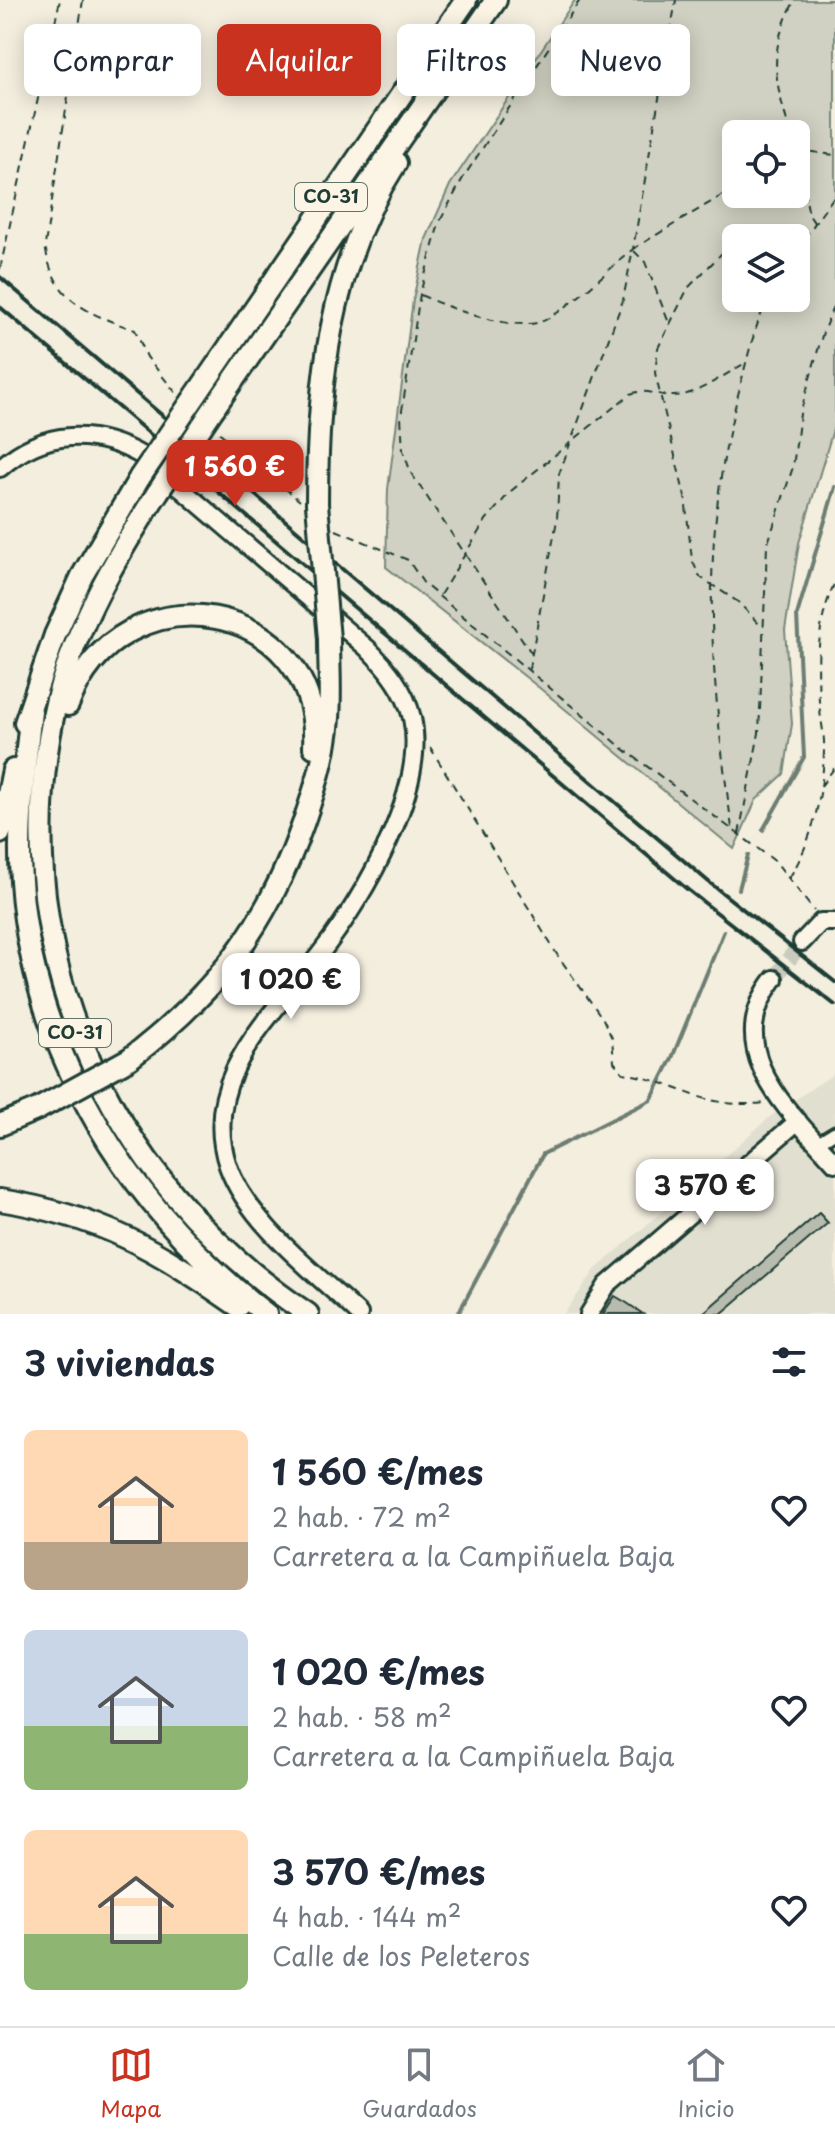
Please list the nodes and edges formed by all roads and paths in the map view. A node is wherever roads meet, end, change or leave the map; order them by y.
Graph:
1 (60, 0) edge
2 (83, 0) edge
3 (466, 0) edge
4 (496, 0) edge
5 (580, 0) edge
6 (676, 0) edge
7 (795, 0) edge
8 (480, 24) edge
9 (431, 96) edge
10 (440, 96) edge
11 (787, 120) edge
12 (810, 152) edge
13 (835, 155) edge
14 (722, 195) edge
15 (835, 195) edge
16 (808, 208) edge
17 (815, 224) junction
18 (810, 231) edge
19 (633, 249) junction
20 (722, 253) edge
21 (0, 269) edge
22 (420, 294) junction
23 (835, 302) edge
24 (761, 312) edge
25 (670, 324) junction
26 (746, 363) junction
27 (660, 393) junction
28 (188, 396) junction
29 (214, 418) junction
30 (575, 437) junction
31 (0, 468) edge
32 (308, 502) junction
33 (334, 530) dead end
34 (464, 554) junction
35 (835, 582) edge
36 (710, 583) junction
37 (439, 596) junction
38 (762, 627) junction
39 (532, 654) junction
40 (529, 670) junction
41 (31, 711) junction
42 (49, 737) junction
43 (428, 745) dead end
44 (835, 767) edge
45 (820, 787) junction
46 (308, 807) junction
47 (733, 830) junction
48 (0, 833) edge
49 (739, 835) junction
50 (789, 878) junction
51 (827, 922) edge
52 (802, 942) tunnel mouth
53 (774, 979) tunnel mouth
54 (781, 1101) junction
55 (798, 1121) junction
56 (0, 1125) edge
57 (835, 1132) edge
58 (817, 1143) junction
59 (835, 1163) edge
60 (0, 1200) edge
61 (199, 1252) junction
62 (249, 1273) junction
63 (250, 1314) edge
64 (266, 1314) edge
65 (277, 1314) edge
66 (294, 1314) edge
67 (308, 1314) edge
68 (359, 1314) edge
69 (589, 1314) edge

1 - 21 path
2 - 28 path
3 - 28 highway, CO-31
4 - 8 highway, CO-31
5 - 22 path
6 - 19 path
7 - 11 path
9 - 29 highway, CO-31
10 - 32 highway
12 - 13 path
14 - 19 path
15 - 17 path
16 - 17 path
17 - 18 path
19 - 22 path
19 - 25 path
19 - 30 path
20 - 25 path
22 - 34 path
23 - 38 path
24 - 26 path
25 - 27 path
26 - 27 path
26 - 36 path
27 - 30 path
27 - 36 path
28 - 41 highway, CO-31, bridge
29 - 32 path
29 - 42 highway, CO-31, bridge
30 - 34 path
30 - 39 path
31 - 68 street
32 - 46 highway, bridge
33 - 37 path
34 - 37 path
34 - 39 path
35 - 45 path
36 - 38 path
36 - 47 path
37 - 40 path
38 - 49 path
39 - 40 path
40 - 47 path
41 - 48 highway
41 - 61 highway, CO-31
42 - 46 highway
42 - 62 highway, CO-31
43 - 54 path
44 - 45 path
45 - 50 path
46 - 56 highway, bridge
47 - 49 path
49 - 50 path
50 - 51 path
51 - 52 street
53 - 54 street
54 - 55 street
55 - 58 street
55 - 69 street
57 - 58 street
58 - 59 street
60 - 63 highway
61 - 64 highway, CO-31
61 - 65 highway
62 - 66 highway
62 - 67 highway

